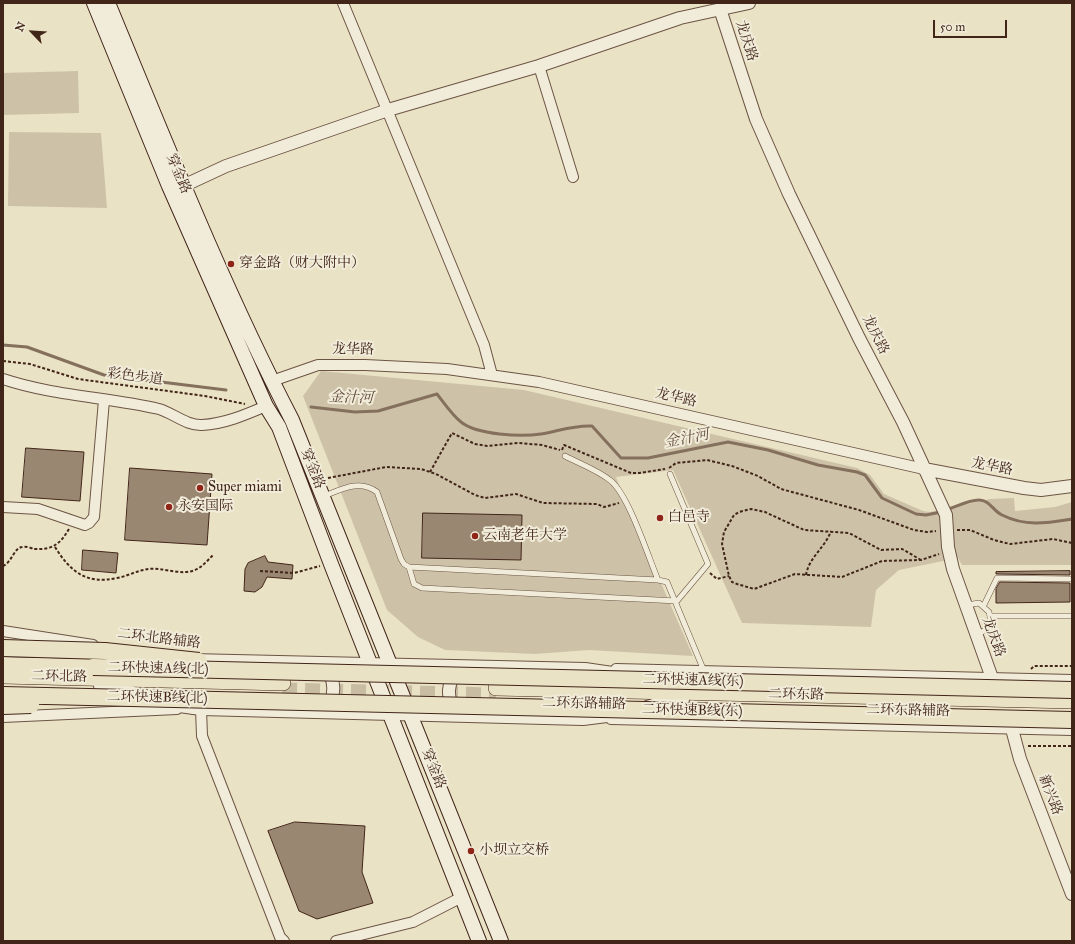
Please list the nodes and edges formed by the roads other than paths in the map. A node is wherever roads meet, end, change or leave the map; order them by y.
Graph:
1 (94, 3) edge
2 (108, 3) edge
3 (343, 3) edge
4 (749, 3) edge
5 (719, 6) edge
6 (539, 66) junction
7 (388, 110) junction
8 (573, 177) dead end
9 (183, 186) junction
10 (492, 375) junction
11 (3, 379) edge
12 (272, 381) junction
13 (104, 400) junction
14 (266, 406) junction
15 (565, 456) road end
16 (924, 469) junction
17 (670, 474) dead end
18 (1072, 486) edge
19 (323, 496) junction
20 (3, 507) edge
21 (409, 567) junction
22 (1072, 579) edge
23 (658, 580) junction
24 (677, 601) junction
25 (984, 605) junction
26 (966, 606) junction
27 (991, 616) junction
28 (1072, 616) edge
29 (3, 631) edge
30 (976, 634) junction
31 (3, 640) edge
32 (3, 648) edge
33 (93, 650) junction
34 (204, 659) junction
35 (370, 663) junction
36 (391, 664) junction
37 (3, 665) edge
38 (473, 666) junction
39 (313, 667) junction
40 (585, 669) junction
41 (704, 671) junction
42 (3, 676) edge
43 (992, 678) junction
44 (1072, 680) edge
45 (100, 682) junction
46 (3, 684) edge
47 (282, 686) tunnel mouth
48 (1072, 690) edge
49 (496, 691) tunnel mouth
50 (3, 695) edge
51 (683, 696) junction
52 (1072, 702) edge
53 (198, 704) junction
54 (3, 706) edge
55 (311, 707) junction
56 (1072, 709) edge
57 (390, 714) junction
58 (411, 714) junction
59 (471, 716) junction
60 (3, 717) edge
61 (583, 718) junction
62 (1072, 720) edge
63 (1012, 729) junction
64 (1072, 730) edge
65 (1072, 894) edge
66 (462, 898) junction
67 (284, 941) edge
68 (336, 941) edge
69 (479, 941) edge
70 (501, 941) edge

1 - 14 main road, 穿金路
2 - 9 main road, 穿金路
3 - 7 street
4 - 5 street, 龙庆路
5 - 6 street, 龙庆路
5 - 16 street, 龙庆路
6 - 7 street, 龙庆路
6 - 8 street
7 - 9 street, 龙庆路
7 - 10 street
9 - 12 main road, 穿金路
10 - 12 street, 龙华路
10 - 16 street, 龙华路
11 - 13 street
12 - 19 main road, 穿金路
13 - 14 street
13 - 20 street
14 - 35 main road, 穿金路
15 - 23 lane
16 - 18 street, 龙华路
16 - 26 street, 龙庆路
17 - 24 lane
19 - 21 lane
19 - 36 main road, 穿金路
21 - 23 lane
21 - 24 lane
22 - 25 lane
23 - 24 lane
24 - 41 lane
25 - 26 lane
25 - 27 lane
26 - 30 street, 龙庆路
27 - 28 lane
27 - 30 lane
29 - 34 street, 二环北路辅路
30 - 43 street, 龙庆路
31 - 33 highway, bridge
32 - 33 highway, bridge
33 - 39 highway, bridge
34 - 39 street, 二环北路辅路
34 - 45 street
35 - 36 street
35 - 39 street
35 - 57 main road, 穿金路
36 - 38 street
36 - 58 main road, 穿金路
37 - 39 highway, 二环快速A线(北), bridge
38 - 40 street
38 - 59 street
39 - 48 highway, 二环快速A线(东), bridge
39 - 55 street
40 - 41 street
40 - 51 street
41 - 43 street
42 - 45 main road, 二环北路
43 - 44 street
45 - 46 main road, 二环北路
45 - 47 main road, 二环北路
45 - 53 street
49 - 51 main road, 二环东路
50 - 53 highway, 二环快速B线(北), bridge
51 - 52 main road, 二环东路
51 - 56 main road, 二环东路
51 - 61 street
53 - 54 highway, bridge
53 - 55 highway, 二环快速B线(北), bridge
53 - 60 street
53 - 67 street
55 - 57 street, 二环东路辅路
55 - 62 highway, 二环快速B线(东), bridge
57 - 58 street, 二环东路辅路
57 - 66 main road, 穿金路
58 - 59 street, 二环东路辅路
58 - 70 main road, 穿金路
59 - 61 street, 二环东路辅路
61 - 63 street, 二环东路辅路
63 - 64 street, 二环东路辅路
63 - 65 street, 新兴路
66 - 68 street
66 - 69 main road, 穿金路

